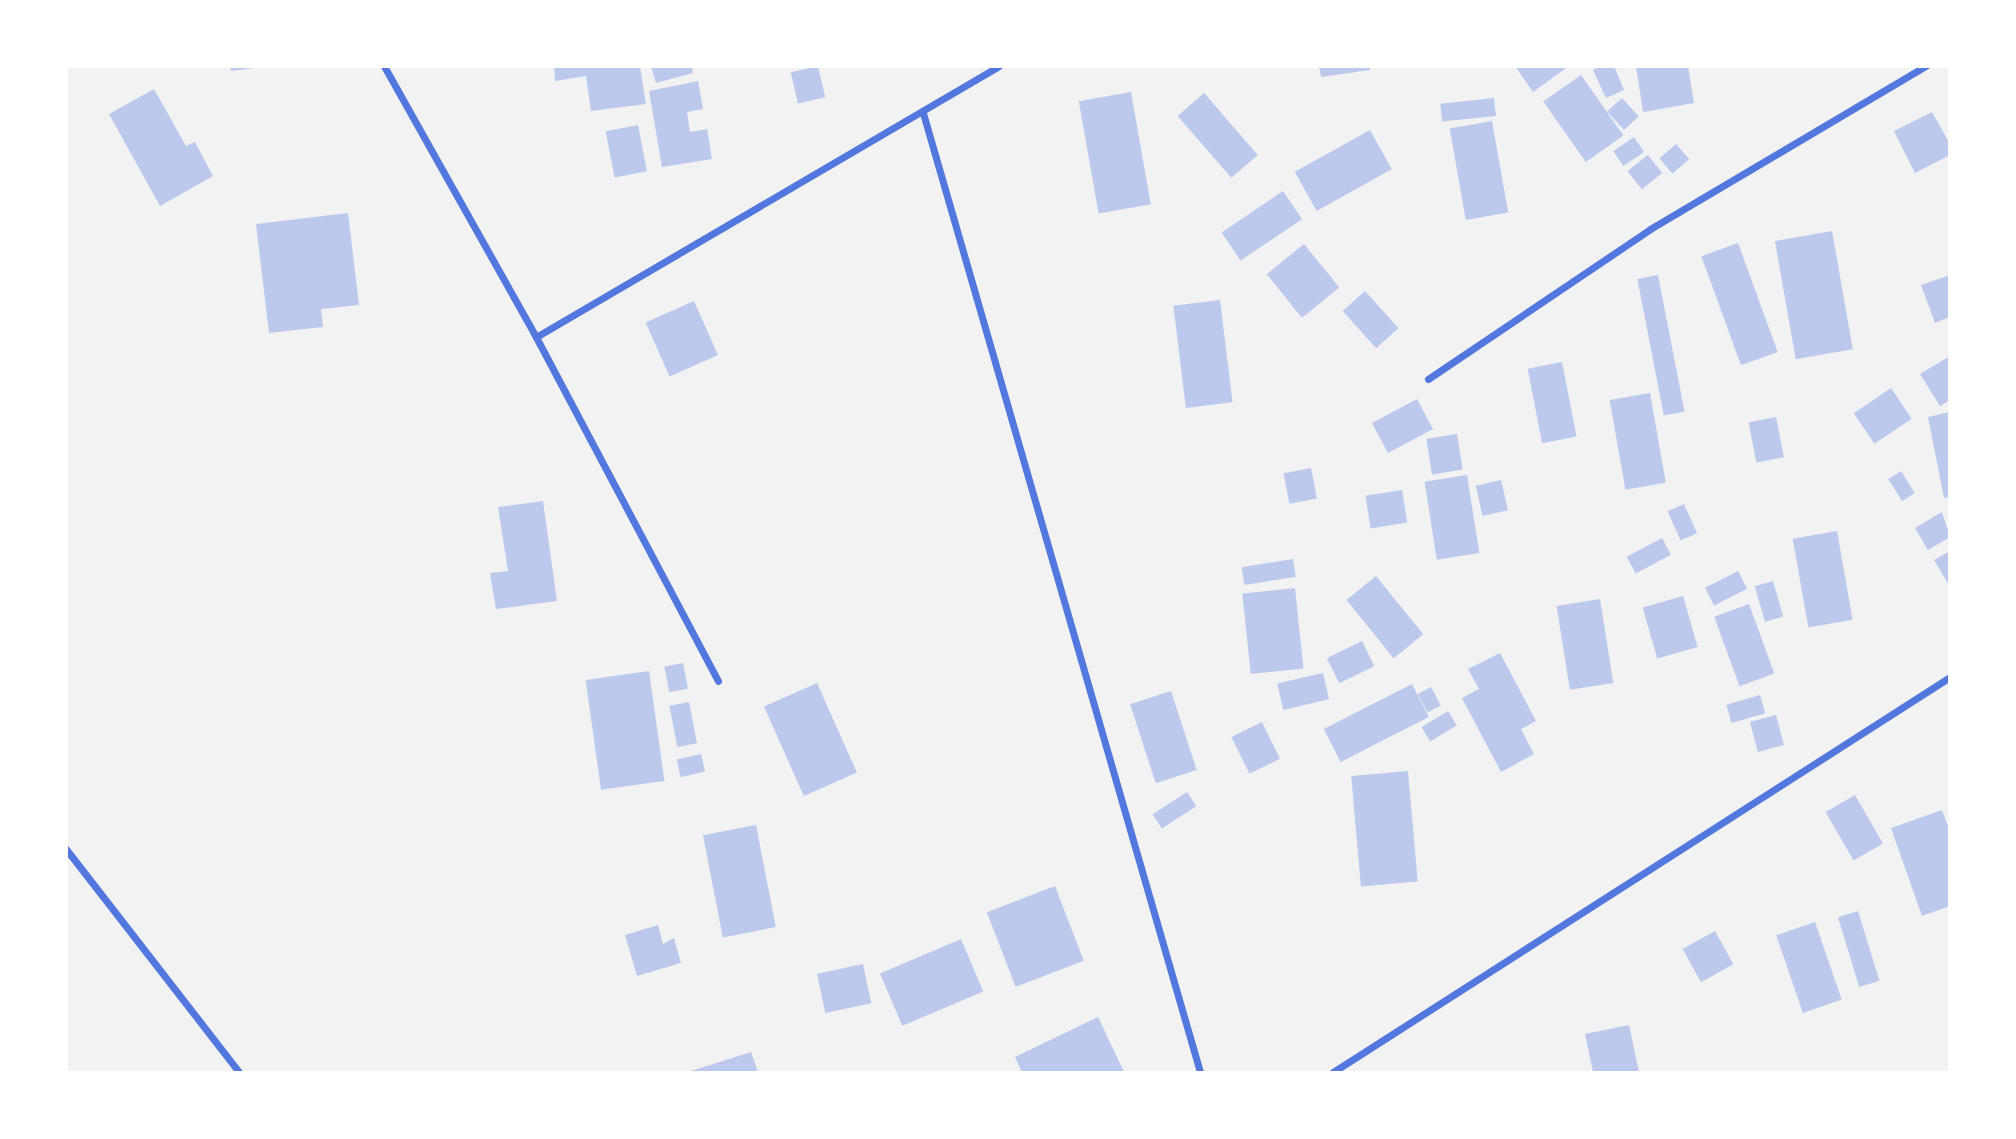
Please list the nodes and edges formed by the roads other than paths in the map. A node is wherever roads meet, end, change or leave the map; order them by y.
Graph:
1 (384, 66) edge
2 (999, 66) edge
3 (1926, 66) edge
4 (923, 113) junction
5 (536, 337) junction
6 (1428, 379) dead end
7 (1950, 677) edge
8 (718, 681) dead end
9 (66, 849) edge
10 (239, 1073) edge
11 (1200, 1073) edge
12 (1332, 1073) edge

1 - 5 street
2 - 4 street
3 - 6 street
4 - 5 street
4 - 11 street
5 - 8 street
7 - 12 street
9 - 10 street

